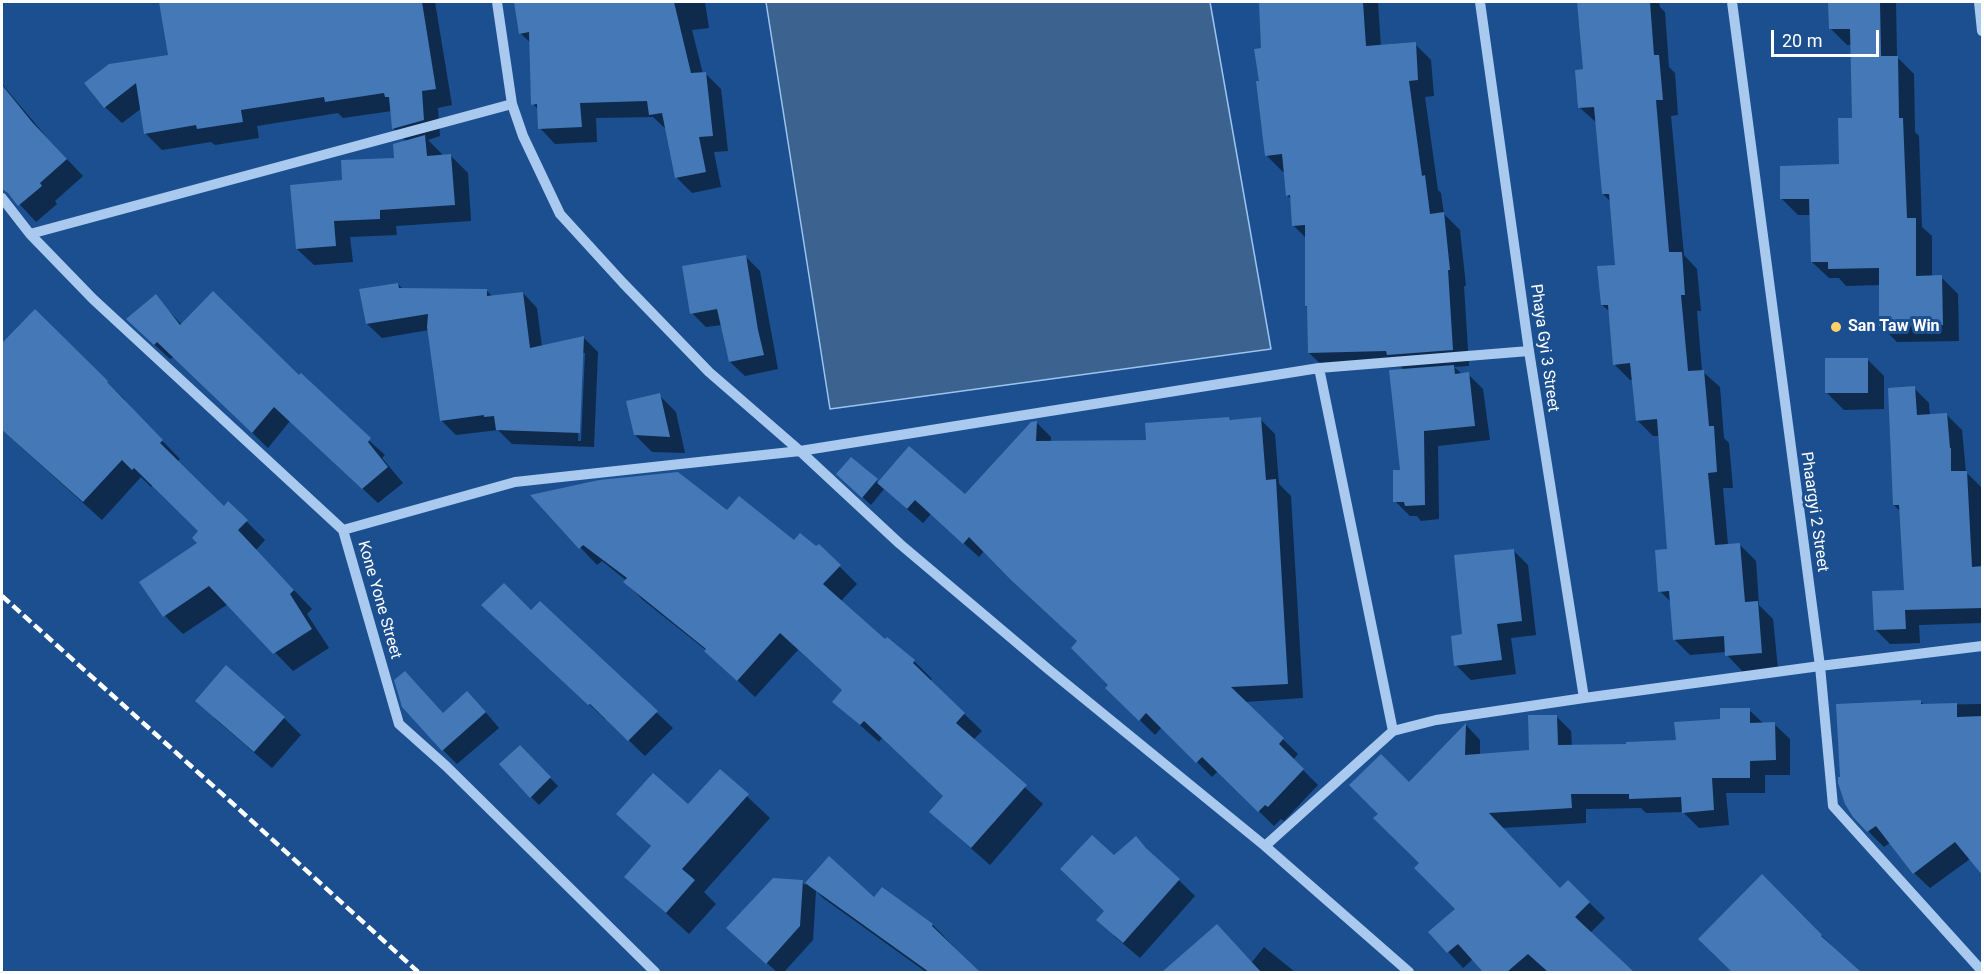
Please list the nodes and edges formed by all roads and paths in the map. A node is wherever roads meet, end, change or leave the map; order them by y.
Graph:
1 (497, 2) edge
2 (1480, 2) edge
3 (1732, 2) edge
4 (1979, 2) edge
5 (1983, 31) edge
6 (512, 104) junction
7 (2, 198) edge
8 (30, 234) junction
9 (1529, 351) junction
10 (1318, 368) junction
11 (800, 451) junction
12 (343, 530) junction
13 (1983, 646) edge
14 (1820, 666) junction
15 (1584, 698) junction
16 (1393, 731) junction
17 (1265, 846) junction
18 (1983, 971) edge
19 (655, 972) edge
20 (1409, 972) edge

1 - 6 street
2 - 9 street, Phaya Gyi 3 Street
3 - 14 street, Phaargyi 2 Street
4 - 5 street
6 - 8 street
6 - 11 street
7 - 8 street, Kone Yone Street
8 - 12 street, Kone Yone Street
9 - 10 street
9 - 15 street, Phaya Gyi 3 Street
10 - 11 street
10 - 16 street
11 - 12 street
11 - 17 street
12 - 19 street, Kone Yone Street
13 - 14 street
14 - 15 street
14 - 18 street, Phaargyi 2 Street
15 - 16 street
16 - 17 street
17 - 20 street

